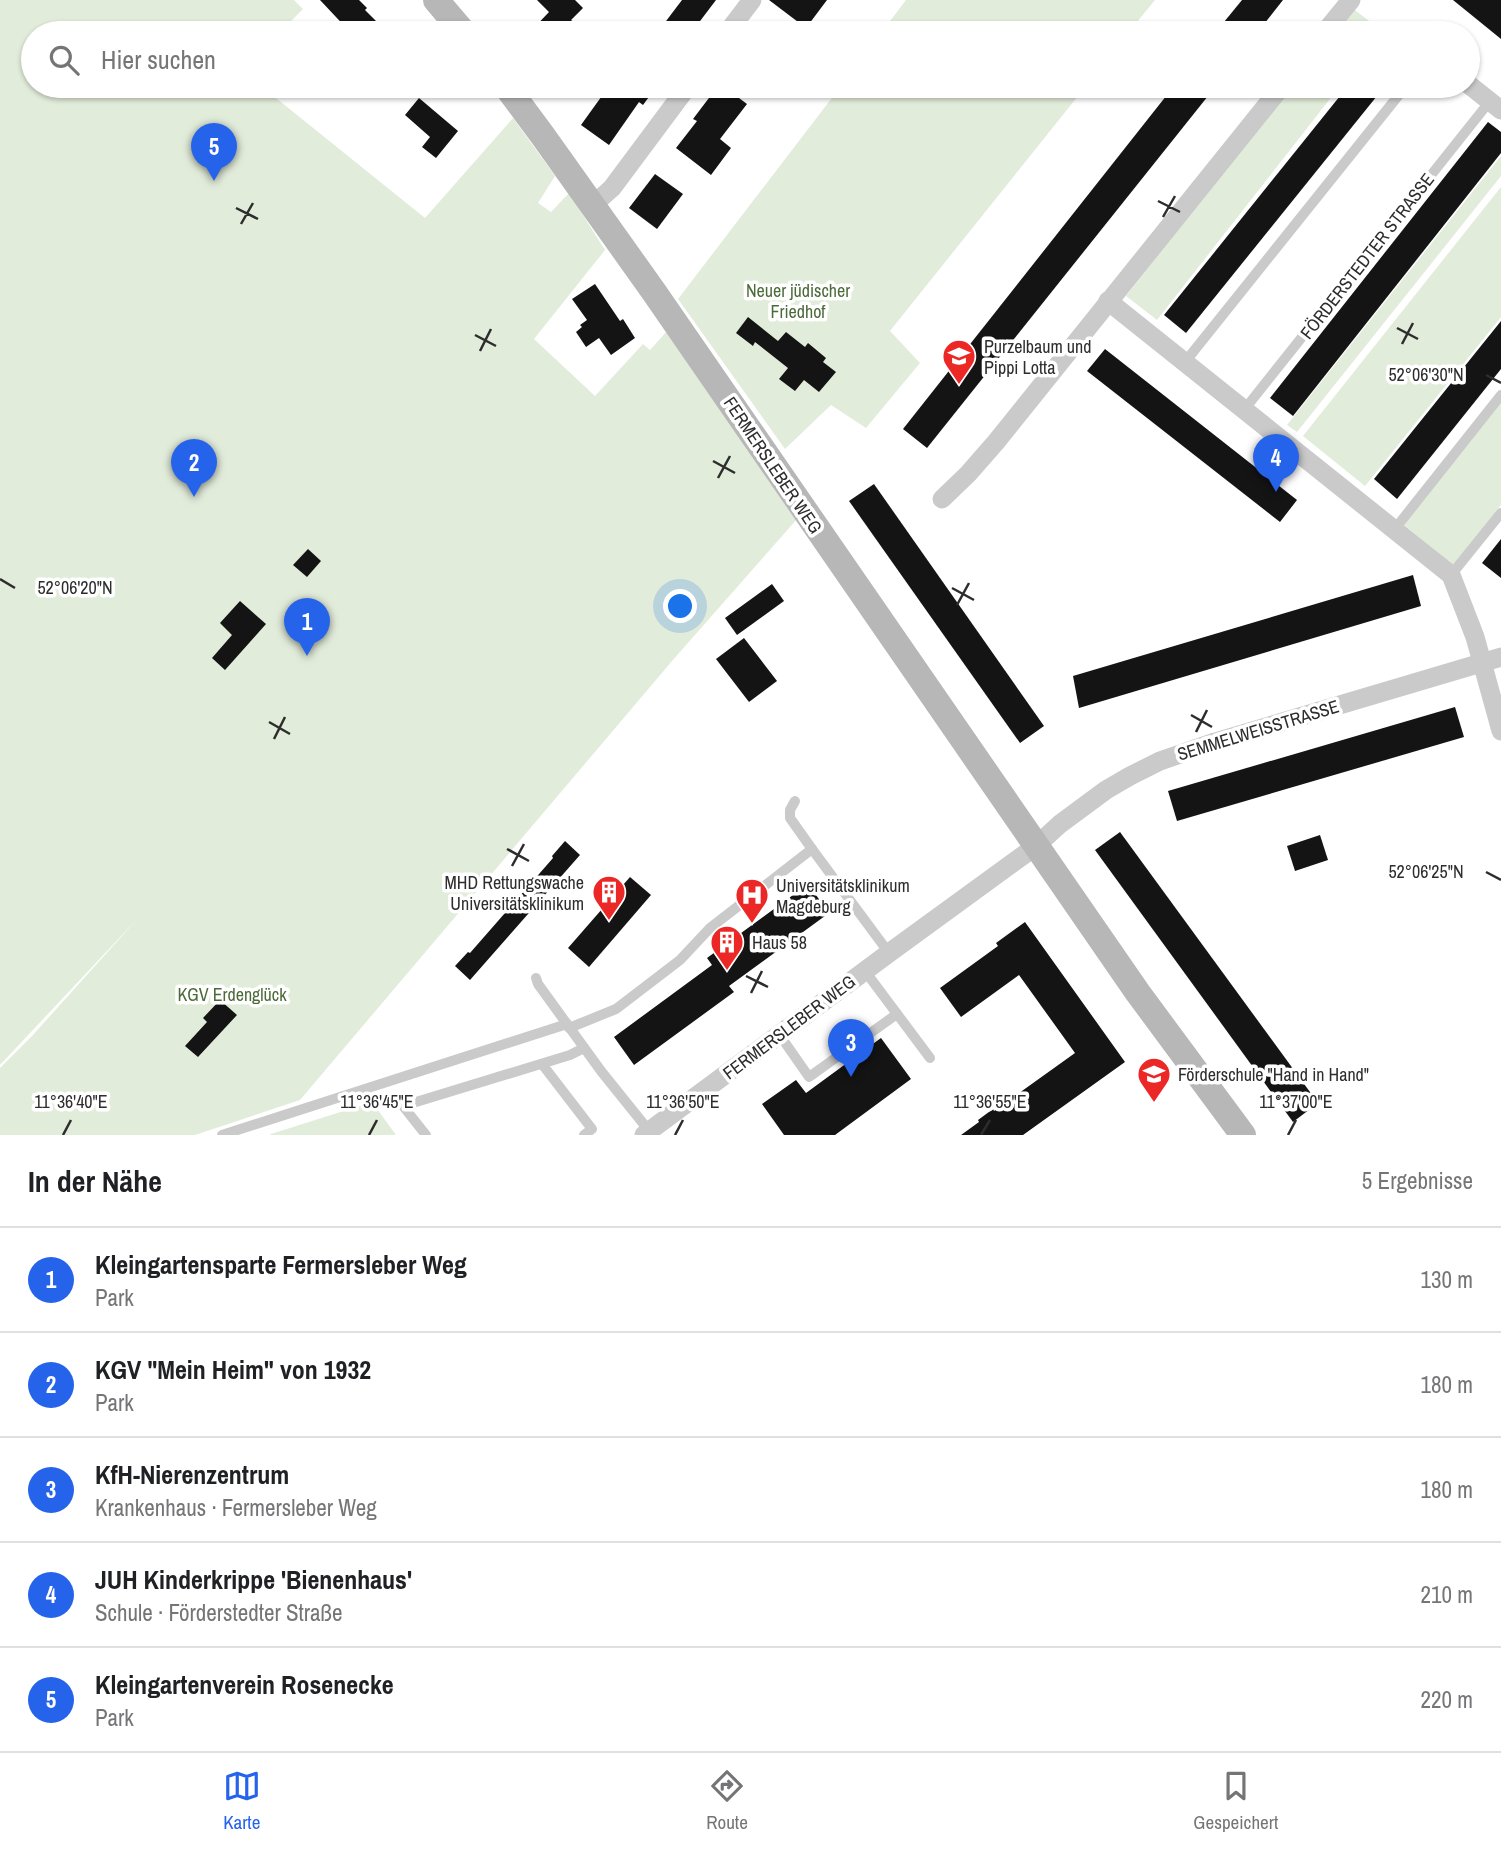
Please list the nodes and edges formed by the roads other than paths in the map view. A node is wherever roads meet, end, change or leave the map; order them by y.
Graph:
1 (436, 0) edge
2 (752, 0) edge
3 (1351, 0) edge
4 (454, 21) edge
5 (736, 21) edge
6 (1334, 21) edge
7 (1480, 93) edge
8 (515, 98) edge
9 (679, 98) edge
10 (1272, 98) edge
11 (1396, 98) edge
12 (1495, 106) edge
13 (593, 205) junction
14 (1108, 301) junction
15 (1185, 362) junction
16 (1501, 395) edge
17 (1244, 410) junction
18 (942, 499) dead end
19 (1501, 513) edge
20 (1394, 530) junction
21 (1451, 575) junction
22 (1492, 660) edge
23 (1501, 731) edge
24 (795, 802) dead end
25 (1036, 846) junction
26 (812, 849) junction
27 (888, 953) junction
28 (865, 971) junction
29 (536, 978) dead end
30 (897, 1014) junction
31 (568, 1026) junction
32 (779, 1034) junction
33 (584, 1048) junction
34 (930, 1058) dead end
35 (542, 1064) junction
36 (648, 1134) edge
37 (222, 1135) edge
38 (426, 1135) edge
39 (584, 1135) edge
40 (1243, 1135) edge

1 - 4 street
2 - 5 street
3 - 6 street
7 - 12 street, FÖRDERSTEDTER STRASSE
8 - 13 street, FERMERSLEBER WEG
9 - 13 street
10 - 14 street
11 - 15 lane
12 - 17 lane, FÖRDERSTEDTER STRASSE
13 - 25 street, FERMERSLEBER WEG
14 - 15 street
14 - 18 street
15 - 17 street
16 - 20 lane
17 - 20 street
19 - 21 lane
20 - 21 street
21 - 22 street
22 - 23 street
22 - 25 street, SEMMELWEISSTRASSE
24 - 26 lane
25 - 27 street, FERMERSLEBER WEG
25 - 40 street, FERMERSLEBER WEG
26 - 27 lane
26 - 31 lane
27 - 28 street, FERMERSLEBER WEG
28 - 30 lane
28 - 32 street, FERMERSLEBER WEG
29 - 31 lane
30 - 32 lane
30 - 34 lane
31 - 33 lane
31 - 37 lane
32 - 36 street, FERMERSLEBER WEG
33 - 35 lane
33 - 36 lane
35 - 38 lane
35 - 39 lane

